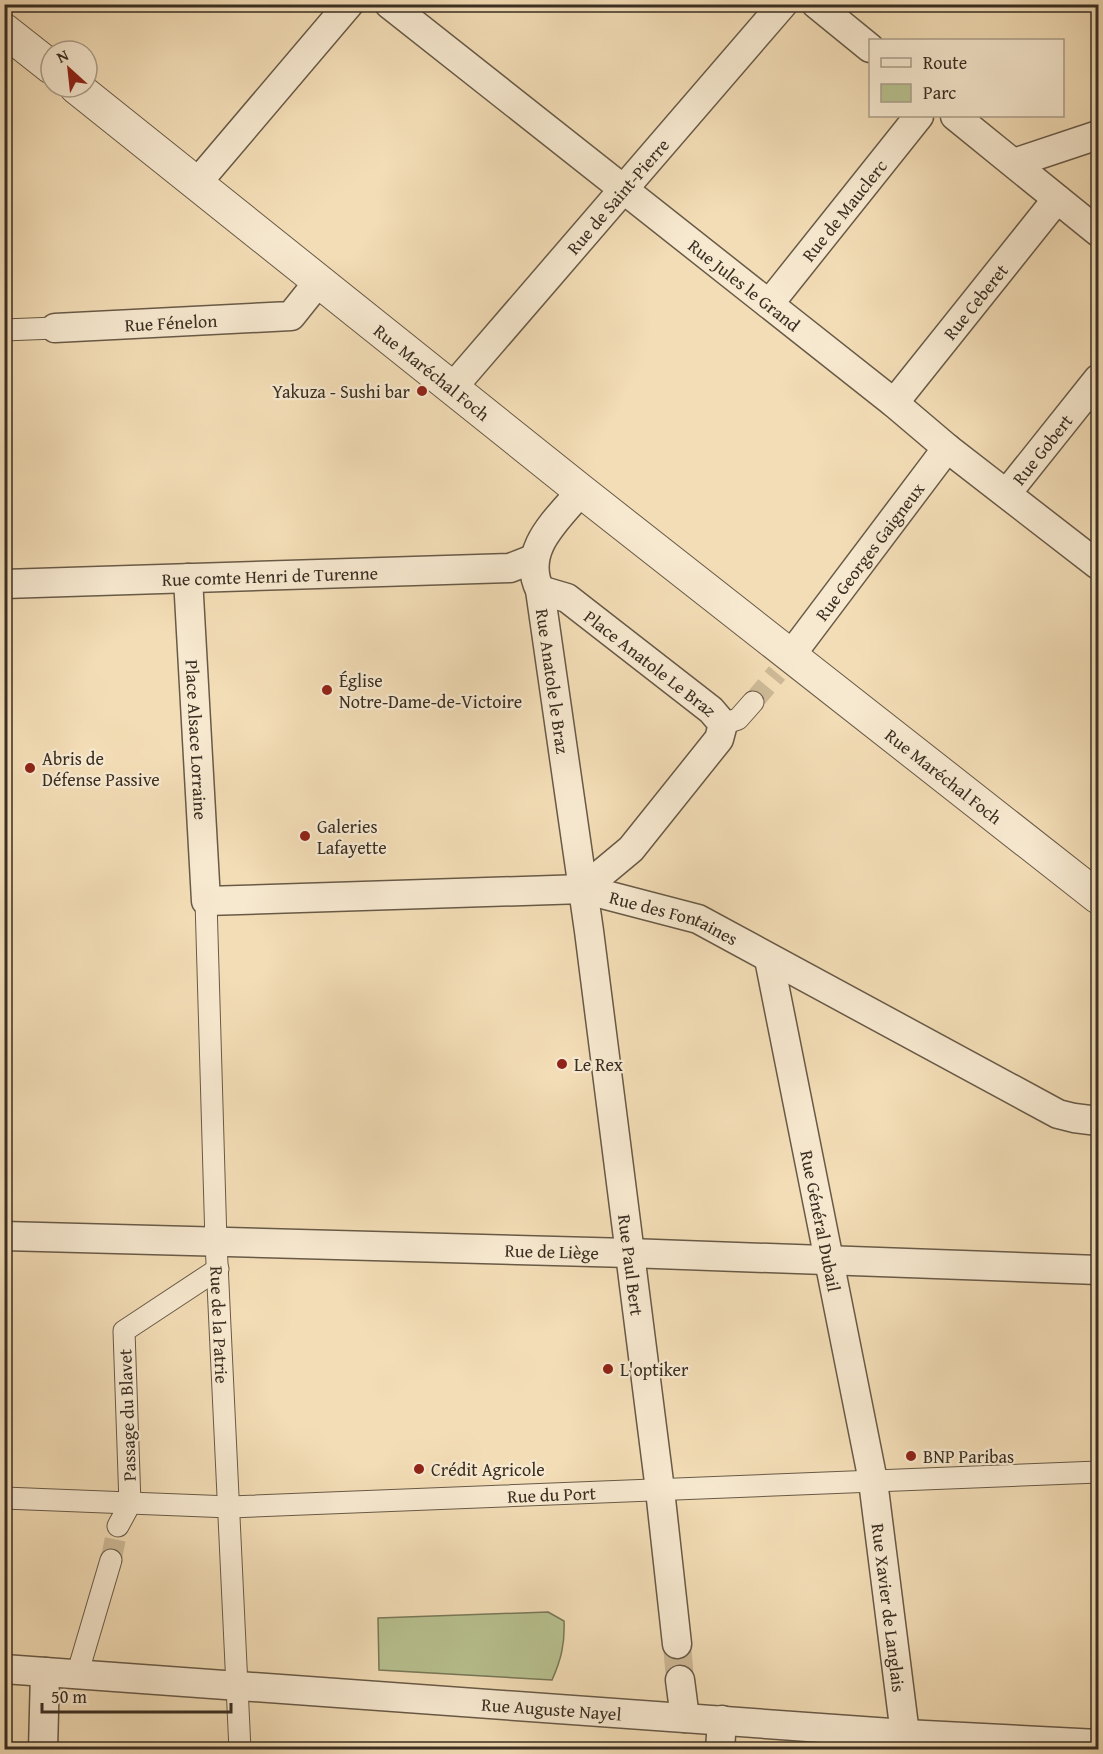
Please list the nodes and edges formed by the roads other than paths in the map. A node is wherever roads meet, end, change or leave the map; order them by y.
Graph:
1 (349, 4) edge
2 (389, 4) edge
3 (783, 4) edge
4 (816, 4) edge
5 (4, 30) edge
6 (869, 47) edge
7 (39, 58) edge
8 (91, 99) edge
9 (918, 117) edge
10 (956, 117) edge
11 (1098, 135) edge
12 (1014, 164) junction
13 (197, 183) junction
14 (623, 190) junction
15 (1057, 199) junction
16 (1098, 232) edge
17 (319, 281) junction
18 (769, 304) junction
19 (55, 328) joint
20 (4, 330) edge
21 (1098, 379) edge
22 (453, 387) junction
23 (894, 403) junction
24 (947, 448) junction
25 (581, 491) junction
26 (1007, 493) junction
27 (533, 559) junction
28 (1098, 565) edge
29 (188, 578) junction
30 (4, 584) edge
31 (540, 590) junction
32 (784, 664) junction
33 (753, 702) tunnel mouth
34 (723, 724) junction
35 (583, 889) junction
36 (1098, 897) edge
37 (206, 901) junction
38 (769, 959) junction
39 (1098, 1121) edge
40 (4, 1236) edge
41 (628, 1253) junction
42 (217, 1256) junction
43 (829, 1260) junction
44 (1098, 1270) edge
45 (1098, 1472) edge
46 (873, 1481) junction
47 (660, 1490) junction
48 (4, 1498) edge
49 (130, 1504) junction
50 (230, 1507) junction
51 (118, 1526) tunnel mouth
52 (111, 1560) tunnel mouth
53 (677, 1644) tunnel mouth
54 (4, 1669) edge
55 (45, 1672) junction
56 (77, 1675) junction
57 (680, 1680) tunnel mouth
58 (237, 1685) junction
59 (685, 1718) junction
60 (722, 1720) junction
61 (905, 1734) junction
62 (957, 1743) edge
63 (1098, 1744) edge
64 (43, 1749) edge
65 (240, 1749) edge
66 (720, 1749) edge

1 - 13 street
2 - 14 street, Rue Jules le Grand
3 - 14 street, Rue de Saint-Pierre
4 - 6 street
5 - 7 street
8 - 13 street, Rue Maréchal Foch
9 - 18 street, Rue de Mauclerc
10 - 12 street
11 - 12 street
12 - 15 street
13 - 17 street, Rue Maréchal Foch
14 - 18 street, Rue Jules le Grand
14 - 22 street, Rue de Saint-Pierre
15 - 16 street
15 - 23 street, Rue Ceberet
17 - 19 street, Rue Fénelon
17 - 22 street, Rue Maréchal Foch
18 - 23 street, Rue Jules le Grand
19 - 20 street, Rue Fénelon
21 - 26 street, Rue Gobert
22 - 25 street, Rue Maréchal Foch
23 - 24 street, Rue Jules le Grand
24 - 26 street, Rue Jules le Grand
24 - 32 street, Rue Georges Gaigneux
25 - 27 street
25 - 32 street, Rue Maréchal Foch
26 - 28 street, Rue Jules le Grand
27 - 29 street, Rue comte Henri de Turenne
27 - 31 street, Rue Anatole le Braz
29 - 30 street, Rue comte Henri de Turenne
29 - 37 street, Place Alsace Lorraine
31 - 34 street, Place Anatole Le Braz
31 - 35 street, Rue Anatole le Braz
32 - 36 street, Rue Maréchal Foch
33 - 34 street
34 - 35 street, Place Anatole Le Braz
35 - 37 street, Rue des Fontaines
35 - 38 street, Rue des Fontaines
35 - 41 street, Rue Paul Bert
37 - 42 street, Rue de la Patrie
38 - 39 street, Rue des Fontaines
38 - 43 street, Rue Général Dubail
40 - 42 street, Rue de Liège
41 - 42 street, Rue de Liège
41 - 43 street, Rue de Liège
41 - 47 street, Rue Paul Bert
42 - 49 street, Passage du Blavet
42 - 50 street, Rue de la Patrie
43 - 44 street, Rue de Liège
43 - 46 street, Rue Général Dubail
45 - 46 street, Rue du Port
46 - 47 street, Rue du Port
46 - 61 street, Rue Xavier de Langlais
47 - 50 street, Rue du Port
47 - 53 street, Rue Paul Bert
48 - 49 street, Rue du Port
49 - 50 street, Rue du Port
49 - 51 street
50 - 58 street, Rue de la Patrie
52 - 56 street
54 - 55 street, Rue Auguste Nayel
55 - 56 street, Rue Auguste Nayel
55 - 64 street
56 - 58 street, Rue Auguste Nayel
57 - 59 street
58 - 59 street, Rue Auguste Nayel
58 - 65 street, Rue de la Patrie
59 - 60 street, Rue Auguste Nayel
60 - 61 street, Rue Auguste Nayel
60 - 66 street
61 - 62 street, Rue Auguste Nayel
62 - 63 street, Rue Auguste Nayel

